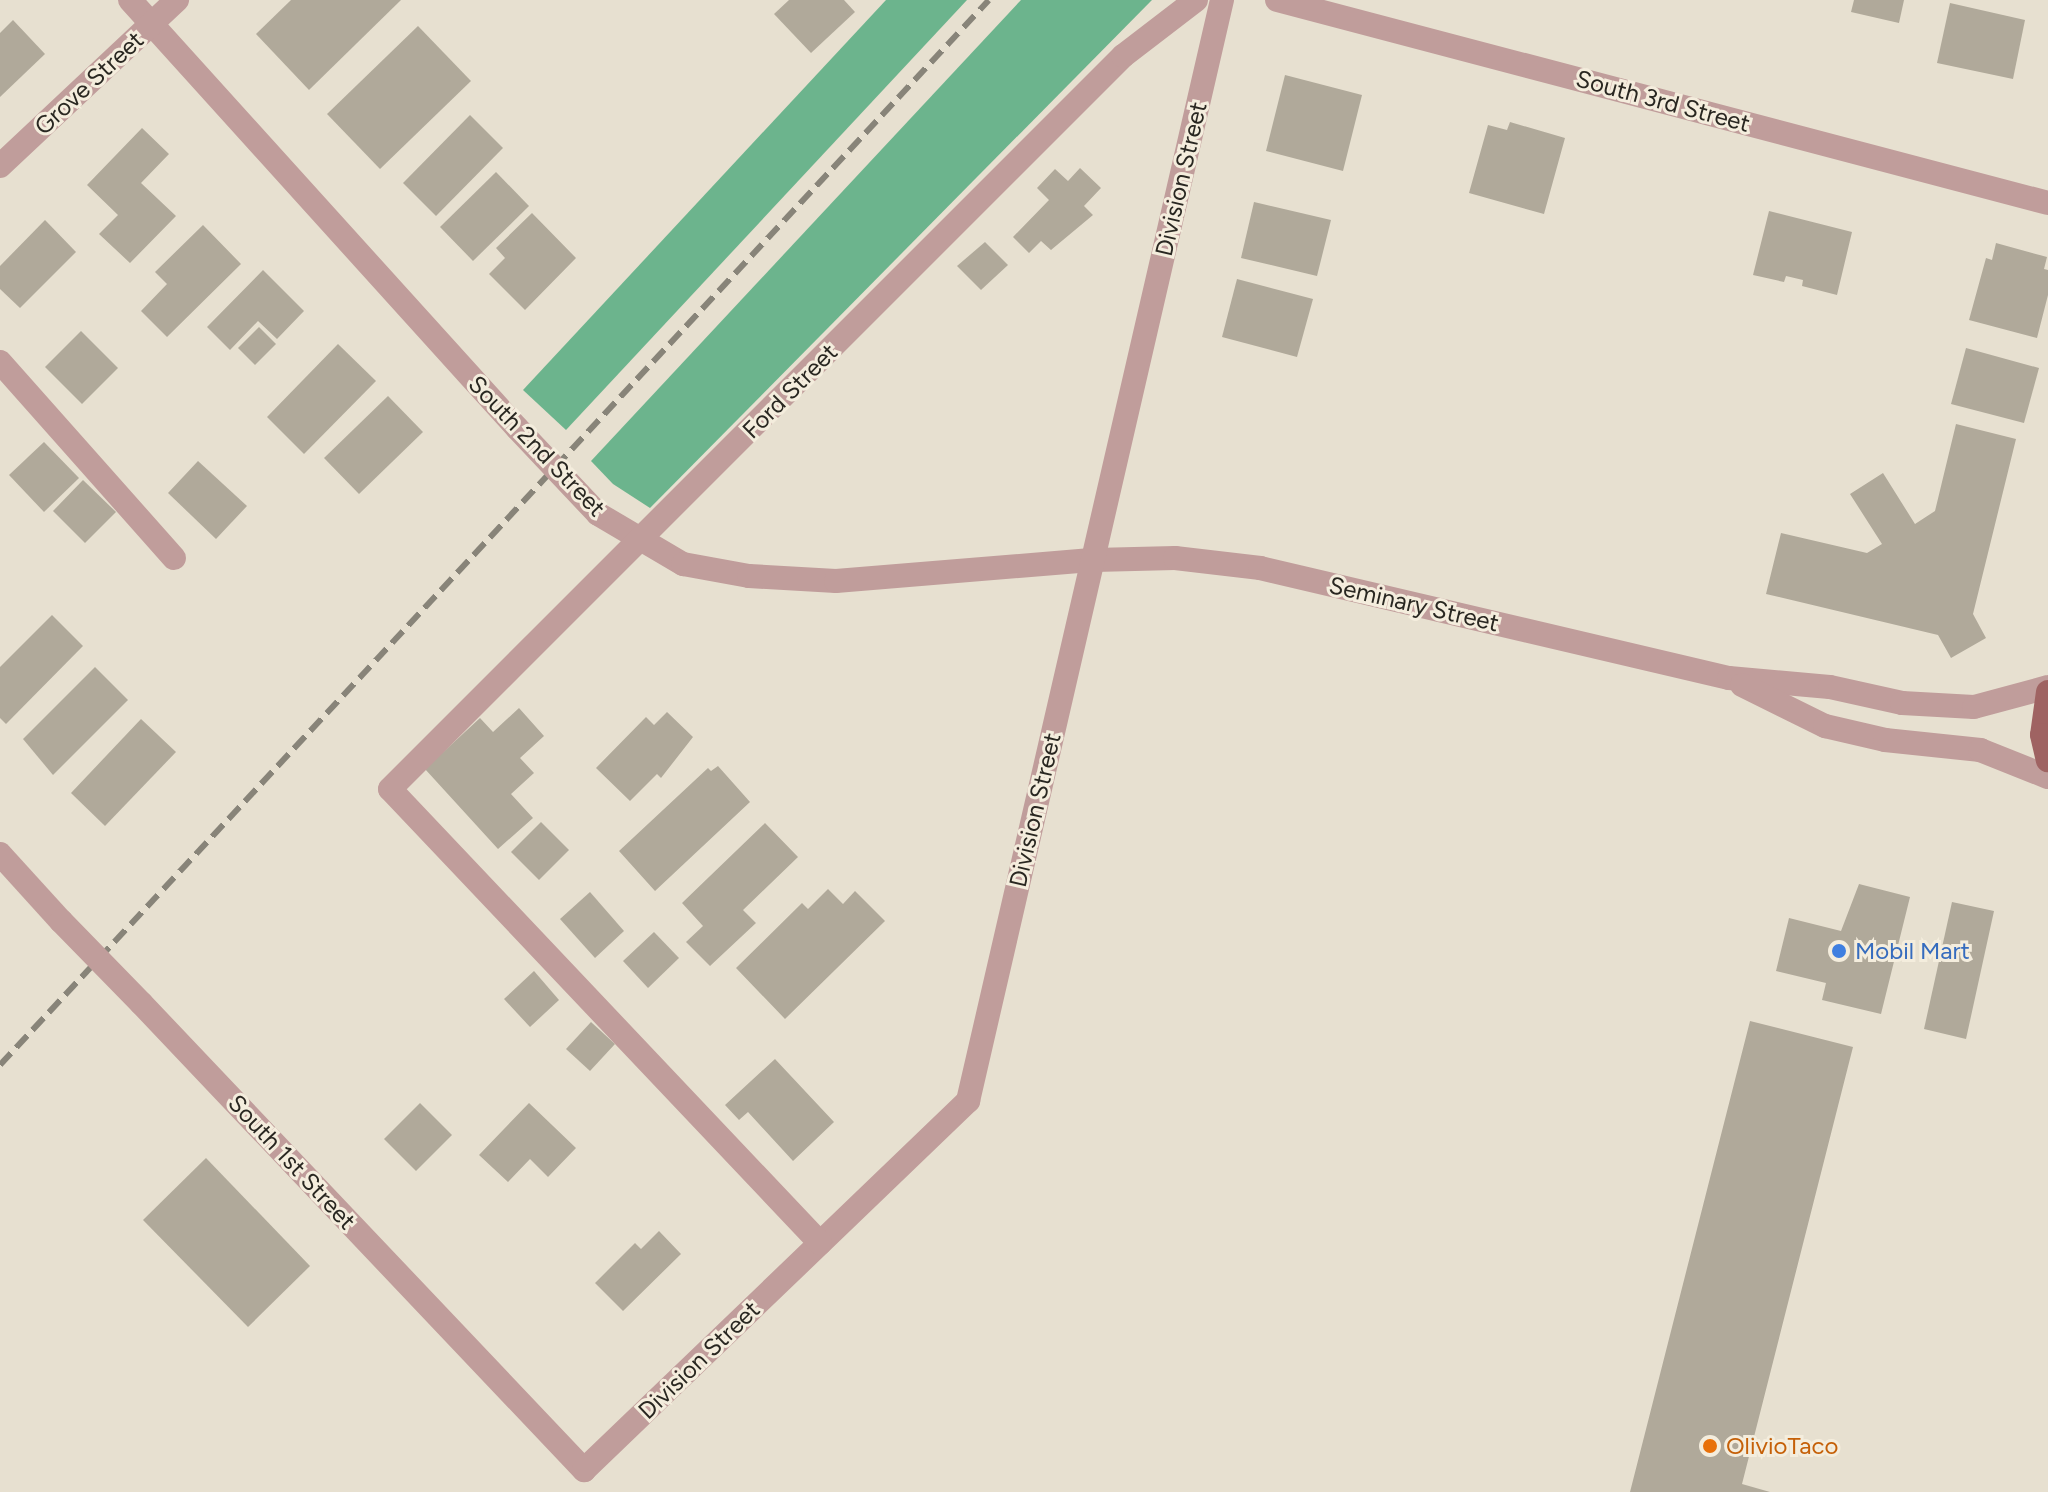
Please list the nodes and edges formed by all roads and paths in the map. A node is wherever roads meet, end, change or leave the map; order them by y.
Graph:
1 (130, 0) edge
2 (177, 0) edge
3 (1196, 0) edge
4 (1222, 0) edge
5 (1277, 0) edge
6 (152, 24) junction
7 (0, 166) edge
8 (2048, 203) edge
9 (0, 362) edge
10 (639, 542) junction
11 (174, 558) dead end
12 (1094, 560) junction
13 (1729, 678) junction
14 (2048, 689) edge
15 (2048, 760) edge
16 (2048, 777) edge
17 (0, 854) edge
18 (820, 1243) junction
19 (584, 1470) joint

1 - 6 street, South 2nd Street
2 - 6 street, Grove Street
3 - 10 street, Ford Street
4 - 12 street, Division Street
5 - 8 street, South 3rd Street
6 - 7 street, Grove Street
6 - 10 street, South 2nd Street, bridge
9 - 11 street
10 - 12 street, South 2nd Street
10 - 18 street, Ford Street
12 - 13 street, Seminary Street
12 - 18 street, Division Street
13 - 14 street, Seminary Street
13 - 16 street, Seminary Street
14 - 15 main road
17 - 19 street, South 1st Street, bridge
18 - 19 street, Division Street

